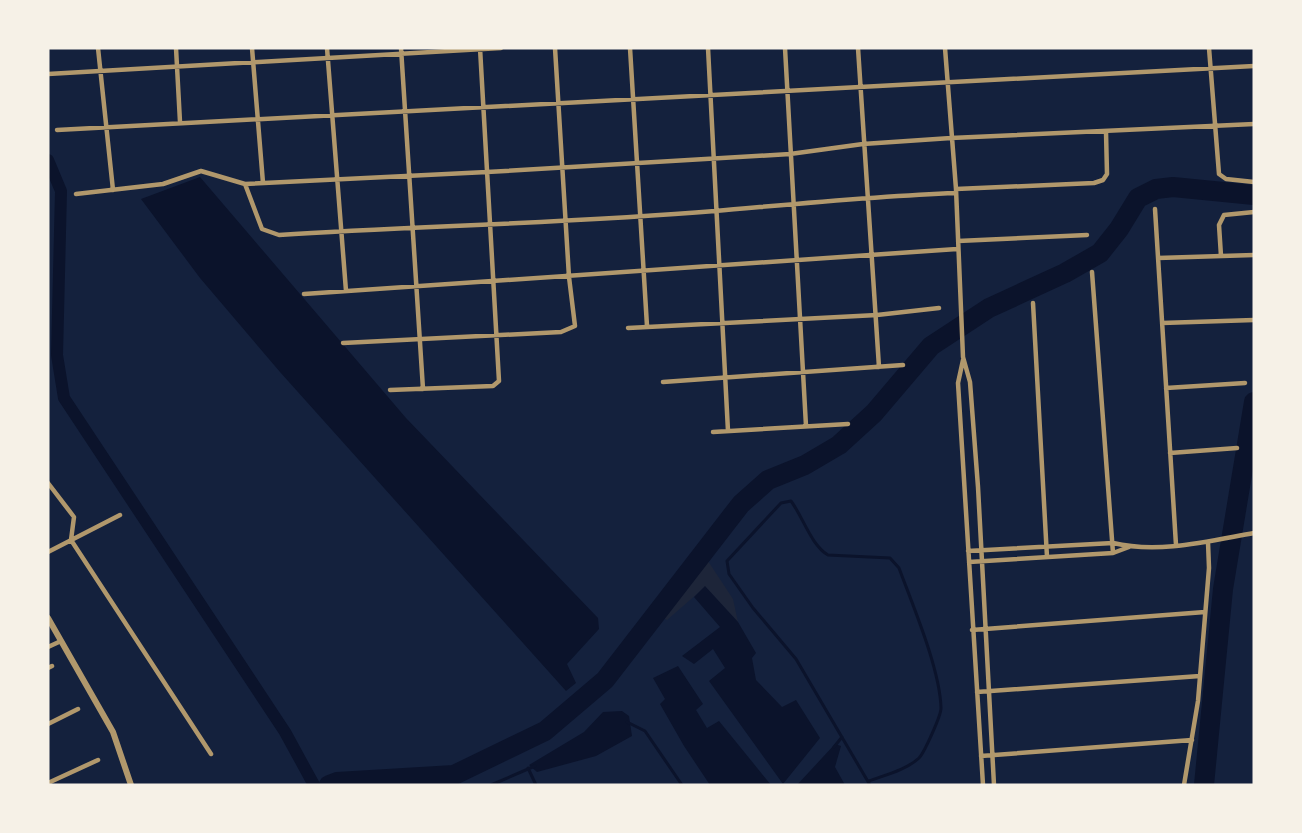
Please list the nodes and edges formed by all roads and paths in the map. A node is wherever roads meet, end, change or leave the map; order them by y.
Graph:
1 (98, 48) edge
2 (176, 48) edge
3 (252, 48) edge
4 (327, 48) edge
5 (501, 48) edge
6 (555, 48) edge
7 (630, 48) edge
8 (708, 48) edge
9 (785, 48) edge
10 (858, 48) edge
11 (945, 48) edge
12 (1209, 48) edge
13 (480, 49) edge
14 (401, 51) edge
15 (328, 58) junction
16 (253, 62) junction
17 (177, 66) junction
18 (1254, 66) edge
19 (1210, 70) junction
20 (101, 71) junction
21 (48, 74) edge
22 (946, 81) junction
23 (859, 86) junction
24 (787, 89) junction
25 (710, 94) junction
26 (634, 98) junction
27 (558, 104) junction
28 (484, 109) junction
29 (403, 111) junction
30 (331, 115) junction
31 (258, 119) junction
32 (180, 122) junction
33 (1254, 124) edge
34 (106, 127) junction
35 (1216, 127) junction
36 (57, 130) dead end
37 (1106, 132) junction
38 (951, 138) junction
39 (863, 144) junction
40 (790, 154) junction
41 (712, 159) junction
42 (638, 164) junction
43 (562, 168) junction
44 (487, 172) junction
45 (408, 176) junction
46 (338, 179) junction
47 (1254, 182) edge
48 (263, 183) junction
49 (245, 184) junction
50 (113, 190) junction
51 (956, 191) junction
52 (76, 194) dead end
53 (867, 197) junction
54 (792, 202) junction
55 (1155, 209) dead end
56 (715, 211) junction
57 (1254, 212) edge
58 (639, 216) junction
59 (565, 221) junction
60 (490, 225) junction
61 (412, 229) junction
62 (343, 231) junction
63 (1087, 235) dead end
64 (957, 242) junction
65 (957, 249) junction
66 (873, 255) junction
67 (1254, 255) edge
68 (1221, 256) junction
69 (1158, 258) junction
70 (797, 260) junction
71 (718, 267) junction
72 (643, 272) junction
73 (1092, 272) dead end
74 (569, 277) junction
75 (493, 282) junction
76 (414, 286) junction
77 (346, 291) junction
78 (304, 294) dead end
79 (1033, 303) dead end
80 (939, 308) dead end
81 (877, 315) junction
82 (800, 319) junction
83 (1254, 320) edge
84 (721, 322) junction
85 (1162, 323) junction
86 (647, 326) junction
87 (627, 328) dead end
88 (498, 334) junction
89 (419, 339) junction
90 (342, 343) dead end
91 (963, 357) junction
92 (903, 365) dead end
93 (879, 367) junction
94 (804, 372) junction
95 (725, 378) junction
96 (663, 382) dead end
97 (1245, 383) dead end
98 (1166, 388) junction
99 (423, 389) junction
100 (390, 390) dead end
101 (972, 409) junction
102 (960, 410) junction
103 (848, 424) dead end
104 (806, 426) junction
105 (728, 431) junction
106 (713, 432) dead end
107 (1237, 448) dead end
108 (1170, 453) junction
109 (48, 483) edge
110 (978, 487) junction
111 (965, 488) junction
112 (120, 515) dead end
113 (1253, 534) edge
114 (71, 540) junction
115 (1211, 542) junction
116 (1113, 543) junction
117 (1176, 545) junction
118 (1046, 547) junction
119 (1129, 547) junction
120 (980, 550) junction
121 (968, 551) junction
122 (48, 552) edge
123 (1113, 553) junction
124 (1047, 557) junction
125 (969, 561) junction
126 (980, 561) junction
127 (1205, 612) junction
128 (48, 618) edge
129 (50, 626) edge
130 (985, 628) junction
131 (972, 630) junction
132 (61, 641) junction
133 (48, 647) edge
134 (1200, 676) junction
135 (988, 691) junction
136 (977, 692) junction
137 (78, 709) dead end
138 (48, 724) edge
139 (1192, 740) junction
140 (211, 754) dead end
141 (992, 755) junction
142 (981, 756) junction
143 (98, 760) dead end
144 (48, 783) edge
145 (131, 785) edge
146 (983, 785) edge
147 (994, 785) edge
148 (1184, 785) edge

1 - 20 street
2 - 17 street
3 - 16 street
4 - 15 street
5 - 13 street
6 - 27 street
7 - 26 street
8 - 25 street
9 - 24 street
10 - 23 street
11 - 22 street
12 - 19 street
13 - 14 street
13 - 28 street
14 - 15 street
14 - 29 street
15 - 16 street
15 - 30 street
16 - 17 street
16 - 31 street
17 - 20 street
17 - 32 street
18 - 19 street
19 - 22 street
19 - 35 street
20 - 21 street
20 - 34 street
22 - 23 street
22 - 38 street
23 - 24 street
23 - 39 street
24 - 25 street
24 - 40 street
25 - 26 street
25 - 41 street
26 - 27 street
26 - 42 street
27 - 28 street
27 - 43 street
28 - 29 street
28 - 44 street
29 - 30 street
29 - 45 street
30 - 31 street
30 - 46 street
31 - 32 street
31 - 48 street
32 - 34 street
33 - 35 street
34 - 36 street
34 - 50 street
35 - 37 street
35 - 47 street
37 - 38 street
37 - 51 street
38 - 39 street
38 - 51 street
39 - 40 street
39 - 53 street
40 - 41 street
40 - 54 street
41 - 42 street
41 - 56 street
42 - 43 street
42 - 58 street
43 - 44 street
43 - 59 street
44 - 45 street
44 - 60 street
45 - 46 street
45 - 61 street
46 - 48 street
46 - 62 street
48 - 49 street
49 - 50 street
49 - 62 street
50 - 52 street
51 - 53 street
51 - 64 street
53 - 54 street
53 - 66 street
54 - 56 street
54 - 70 street
55 - 69 street
56 - 58 street
56 - 71 street
57 - 68 street
58 - 59 street
58 - 72 street
59 - 60 street
59 - 74 street
60 - 61 street
60 - 75 street
61 - 62 street
61 - 76 street
62 - 77 street
63 - 64 street
64 - 65 street
65 - 66 street
65 - 91 street
66 - 70 street
66 - 81 street
67 - 68 street
68 - 69 street
69 - 85 street
70 - 71 street
70 - 82 street
71 - 72 street
71 - 84 street
72 - 74 street
72 - 86 street
73 - 116 street
74 - 75 street
74 - 88 street
75 - 76 street
75 - 88 street
76 - 77 street
76 - 89 street
77 - 78 street
79 - 118 street
80 - 81 street
81 - 82 street
81 - 93 street
82 - 84 street
82 - 94 street
83 - 85 street
84 - 86 street
84 - 95 street
85 - 98 street
86 - 87 street
88 - 89 street
88 - 99 street
89 - 90 street
89 - 99 street
91 - 101 street
91 - 102 street
92 - 93 street
93 - 94 street
94 - 95 street
94 - 104 street
95 - 96 street
95 - 105 street
97 - 98 street
98 - 108 street
99 - 100 street
101 - 102 street
101 - 110 street
102 - 111 street
103 - 104 street
104 - 105 street
105 - 106 street
107 - 108 street
108 - 117 street
109 - 114 street
110 - 111 street
110 - 120 street
111 - 121 street
112 - 114 street
113 - 115 street
114 - 122 street
114 - 140 street
115 - 117 street
115 - 127 street
116 - 118 street
116 - 119 street
116 - 123 street
117 - 119 street
118 - 120 street
118 - 124 street
119 - 123 street
120 - 121 street
120 - 126 street
121 - 125 street
123 - 124 street
124 - 126 street
125 - 126 street
125 - 131 street
126 - 130 street
127 - 130 street
127 - 134 street
128 - 129 street
129 - 132 street
130 - 131 street
130 - 135 street
131 - 136 street
132 - 133 street
132 - 145 street
134 - 135 street
134 - 139 street
135 - 136 street
135 - 141 street
136 - 142 street
137 - 138 street
139 - 141 street
139 - 148 street
141 - 142 street
141 - 147 street
142 - 146 street
143 - 144 street

